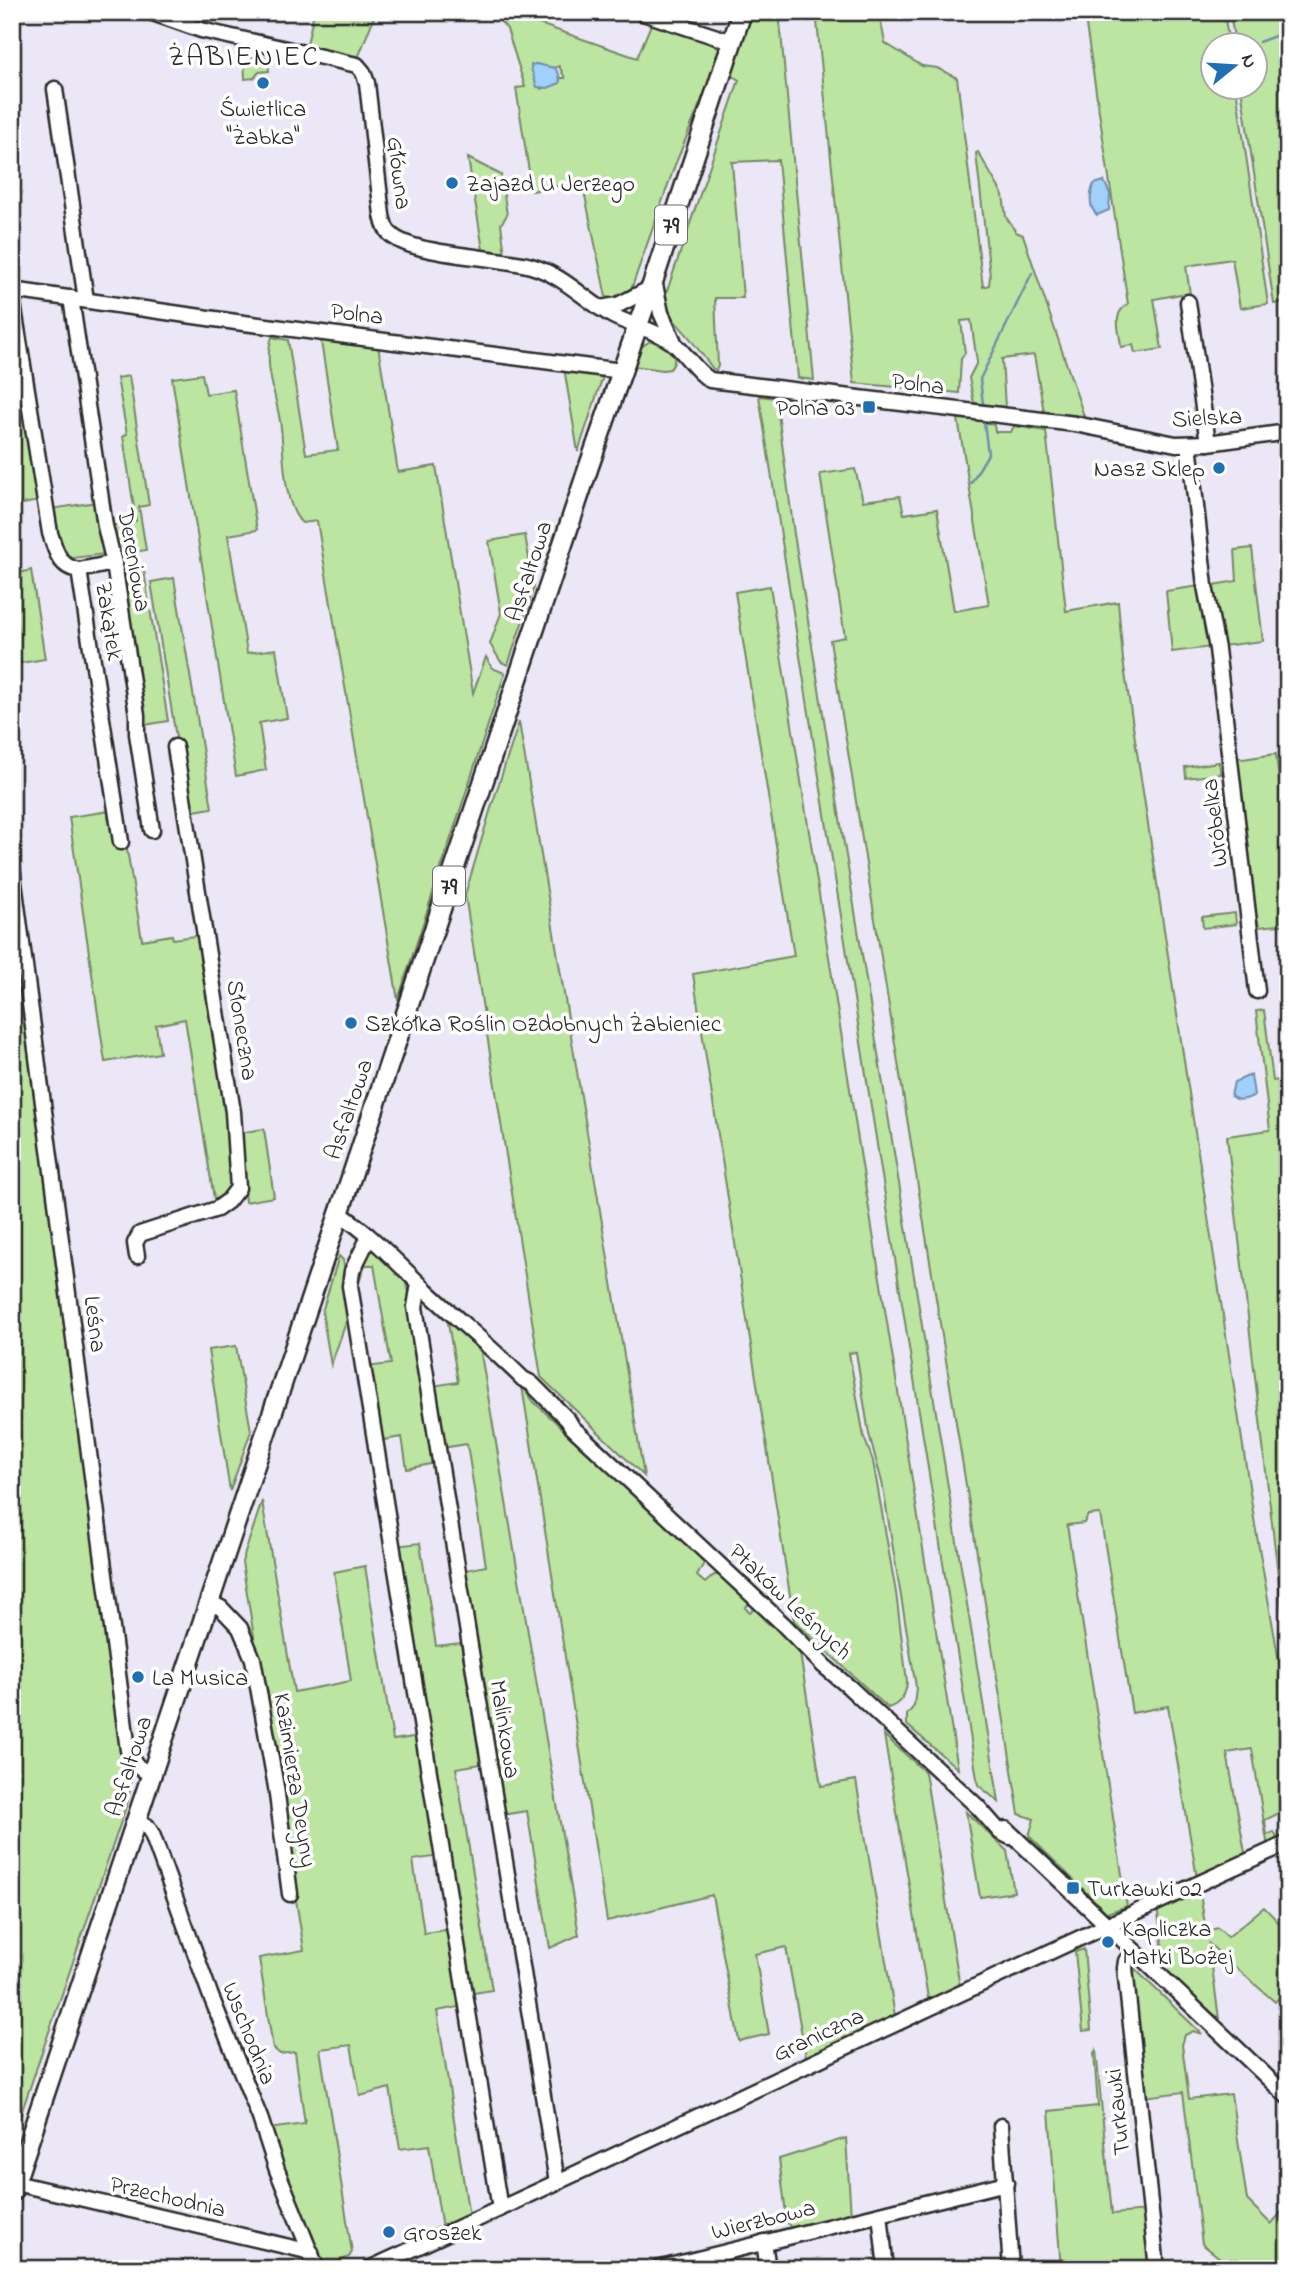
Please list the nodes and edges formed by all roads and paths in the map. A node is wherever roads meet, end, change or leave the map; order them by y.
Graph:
1 (150, 12) edge
2 (640, 12) edge
3 (742, 12) edge
4 (732, 42) junction
5 (55, 89) dead end
6 (653, 284) junction
7 (12, 289) edge
8 (12, 297) edge
9 (78, 299) junction
10 (1188, 302) dead end
11 (600, 308) junction
12 (638, 326) junction
13 (675, 344) junction
14 (622, 371) junction
15 (1088, 426) joint
16 (1288, 432) edge
17 (1208, 443) junction
18 (1189, 444) junction
19 (114, 563) junction
20 (79, 570) junction
21 (175, 747) dead end
22 (152, 830) dead end
23 (121, 842) dead end
24 (12, 867) edge
25 (1257, 992) dead end
26 (339, 1213) junction
27 (369, 1237) junction
28 (137, 1256) dead end
29 (419, 1284) junction
30 (209, 1602) junction
31 (152, 1775) junction
32 (136, 1821) junction
33 (1288, 1843) edge
34 (290, 1894) dead end
35 (1106, 1927) junction
36 (1133, 1952) junction
37 (1288, 2097) edge
38 (1001, 2126) dead end
39 (557, 2182) junction
40 (1006, 2183) junction
41 (14, 2187) edge
42 (500, 2209) junction
43 (880, 2214) junction
44 (764, 2242) junction
45 (310, 2252) junction
46 (317, 2269) edge
47 (369, 2269) edge
48 (657, 2269) edge
49 (768, 2269) edge
50 (886, 2269) edge
51 (1011, 2269) edge
52 (1157, 2269) edge

1 - 11 street, Główna
2 - 4 street
3 - 4 main road, 79
4 - 6 main road, Asfaltowa / 79
5 - 9 street
6 - 11 street
6 - 12 main road, Asfaltowa / 79
6 - 13 street
7 - 9 street, Polna
8 - 20 street, Zakątek
9 - 14 street, Polna
9 - 19 street, Dereniowa
10 - 17 street
11 - 12 street, Główna
12 - 13 street, Polna
12 - 14 main road, Asfaltowa / 79
13 - 15 street, Polna
14 - 26 main road, Asfaltowa / 79
15 - 18 street, Sielska
16 - 17 street, Sielska
17 - 18 street, Sielska
18 - 25 street, Wróbelka
19 - 20 street
19 - 22 street, Dereniowa
20 - 23 street, Zakątek
21 - 28 street, Słoneczna
24 - 31 street, Leśna
26 - 27 street, Ptaków Leśnych
26 - 30 main road, Asfaltowa / 79
27 - 29 street, Ptaków Leśnych
27 - 42 street
29 - 35 street, Ptaków Leśnych
29 - 39 street, Malinkowa
30 - 31 main road, Asfaltowa / 79
30 - 34 street, Kazimierza Deyny
31 - 32 main road, Asfaltowa / 79
32 - 41 main road, Asfaltowa / 79
32 - 45 street, Wschodnia
33 - 35 street, Graniczna
35 - 36 street, Ptaków Leśnych
35 - 39 street, Graniczna
36 - 37 street, Ptaków Leśnych
36 - 52 street, Turkawki
38 - 40 street
39 - 42 street, Graniczna
40 - 43 street, Wierzbowa
40 - 51 street
41 - 45 street, Przechodnia
42 - 47 street, Graniczna
43 - 44 street, Wierzbowa
43 - 50 street
44 - 48 street, Wierzbowa
44 - 49 street
45 - 46 street, Wschodnia

